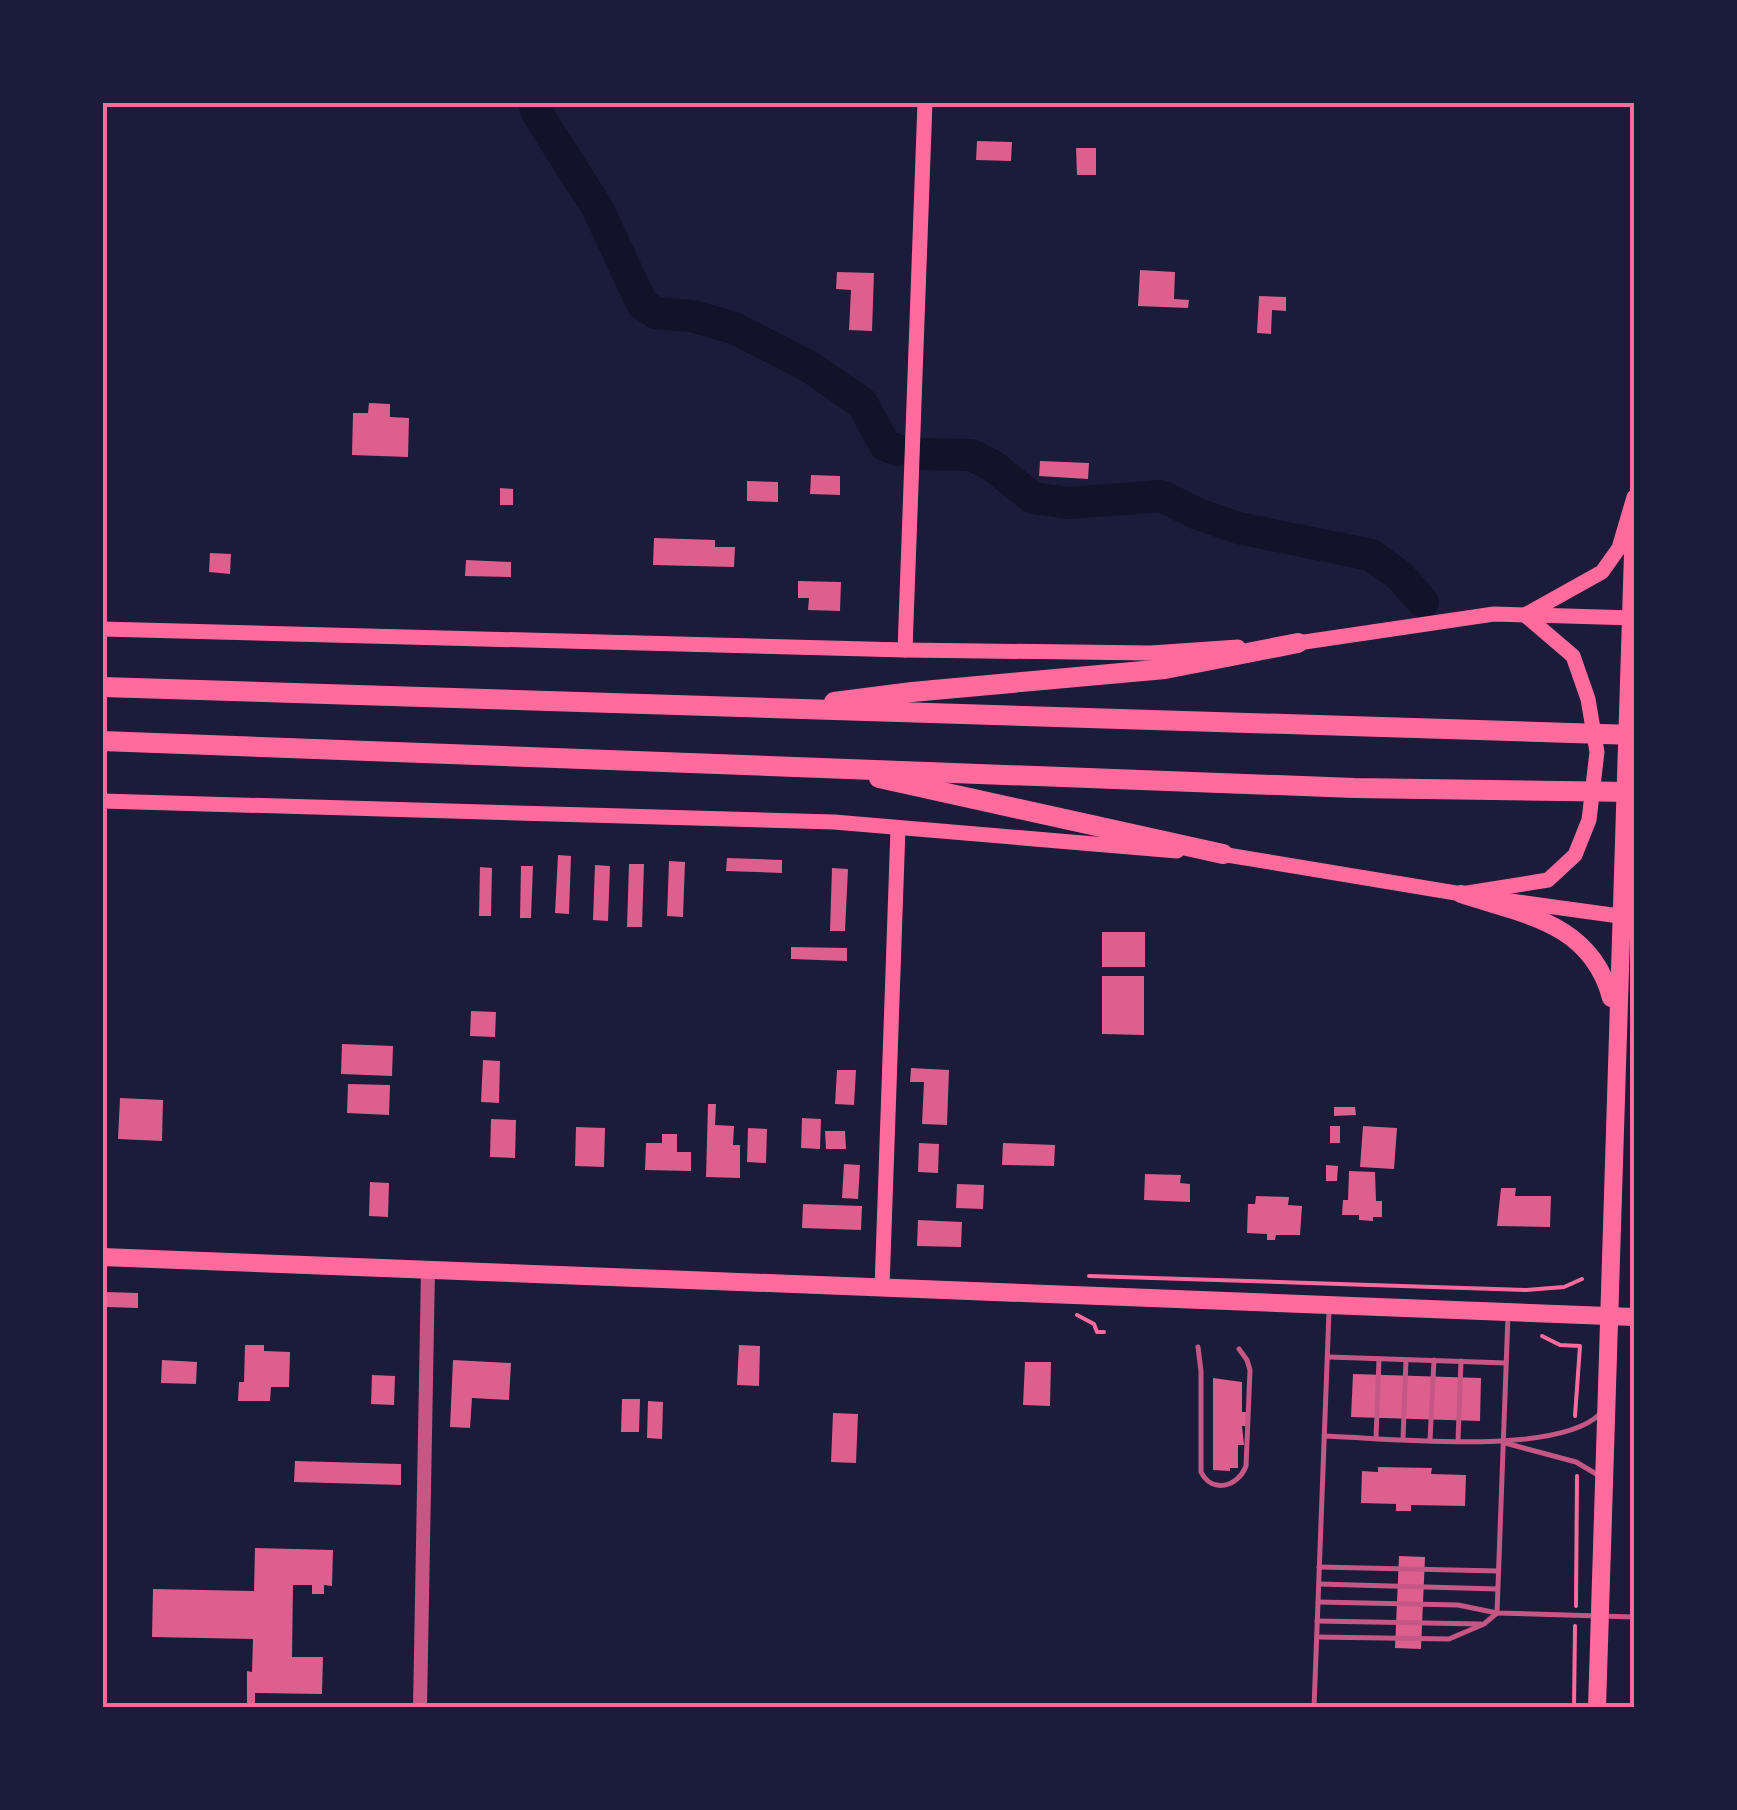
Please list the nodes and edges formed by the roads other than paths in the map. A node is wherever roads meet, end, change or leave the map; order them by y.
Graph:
1 (924, 102) edge
2 (1634, 497) edge
3 (1634, 521) edge
4 (1526, 615) junction
5 (1632, 618) edge
6 (102, 629) edge
7 (1298, 643) junction
8 (905, 650) junction
9 (102, 674) edge
10 (102, 687) edge
11 (252, 692) junction
12 (777, 710) junction
13 (1634, 735) edge
14 (102, 741) edge
15 (833, 768) junction
16 (1634, 792) edge
17 (102, 801) edge
18 (898, 828) junction
19 (1223, 854) junction
20 (1461, 894) junction
21 (1626, 917) edge
22 (1616, 1015) junction
23 (102, 1257) edge
24 (428, 1270) junction
25 (882, 1288) junction
26 (1329, 1306) junction
27 (1508, 1312) junction
28 (1610, 1316) junction
29 (1634, 1317) edge
30 (1198, 1347) dead end
31 (1239, 1349) dead end
32 (1328, 1357) junction
33 (1380, 1359) junction
34 (1406, 1360) junction
35 (1434, 1360) junction
36 (1461, 1362) junction
37 (1506, 1363) junction
38 (1607, 1406) junction
39 (1324, 1436) junction
40 (1376, 1438) junction
41 (1403, 1439) junction
42 (1430, 1440) junction
43 (1458, 1441) junction
44 (1502, 1442) junction
45 (1604, 1480) junction
46 (1319, 1567) junction
47 (1498, 1571) junction
48 (1319, 1584) junction
49 (1498, 1589) junction
50 (1318, 1602) junction
51 (1496, 1613) junction
52 (1600, 1616) junction
53 (1634, 1617) edge
54 (1318, 1620) junction
55 (1484, 1624) junction
56 (1316, 1638) junction
57 (420, 1708) edge
58 (1314, 1708) edge
59 (1598, 1708) edge

1 - 8 main road
2 - 4 main road
3 - 5 main road
4 - 5 main road
4 - 7 main road
4 - 20 main road
5 - 21 main road
6 - 8 main road
7 - 8 main road
7 - 12 highway
9 - 11 highway
10 - 11 highway
11 - 12 highway
12 - 13 highway
14 - 15 highway
15 - 16 highway
15 - 19 highway
17 - 18 main road
18 - 19 main road
18 - 25 main road
19 - 20 main road
20 - 21 main road
20 - 22 main road
21 - 22 main road
22 - 28 main road
23 - 24 main road
24 - 25 main road
24 - 57 street
25 - 26 main road
26 - 27 main road
26 - 32 lane
27 - 28 main road
27 - 37 lane
28 - 29 main road
28 - 38 main road
30 - 31 lane
32 - 33 lane
32 - 39 lane
33 - 34 lane
33 - 40 lane
34 - 35 lane
34 - 41 lane
35 - 36 lane
35 - 42 lane
36 - 37 lane
36 - 43 lane
37 - 44 lane
38 - 44 lane
38 - 45 main road
39 - 40 lane
39 - 46 lane
40 - 41 lane
41 - 42 lane
42 - 43 lane
43 - 44 lane
44 - 45 lane
44 - 47 lane
45 - 52 main road
46 - 47 lane
46 - 48 lane
47 - 49 lane
48 - 49 lane
48 - 50 lane
49 - 51 lane
50 - 51 lane
50 - 54 lane
51 - 52 lane
51 - 55 lane
52 - 53 lane
52 - 59 main road
54 - 55 lane
54 - 56 lane
55 - 56 lane
56 - 58 lane

